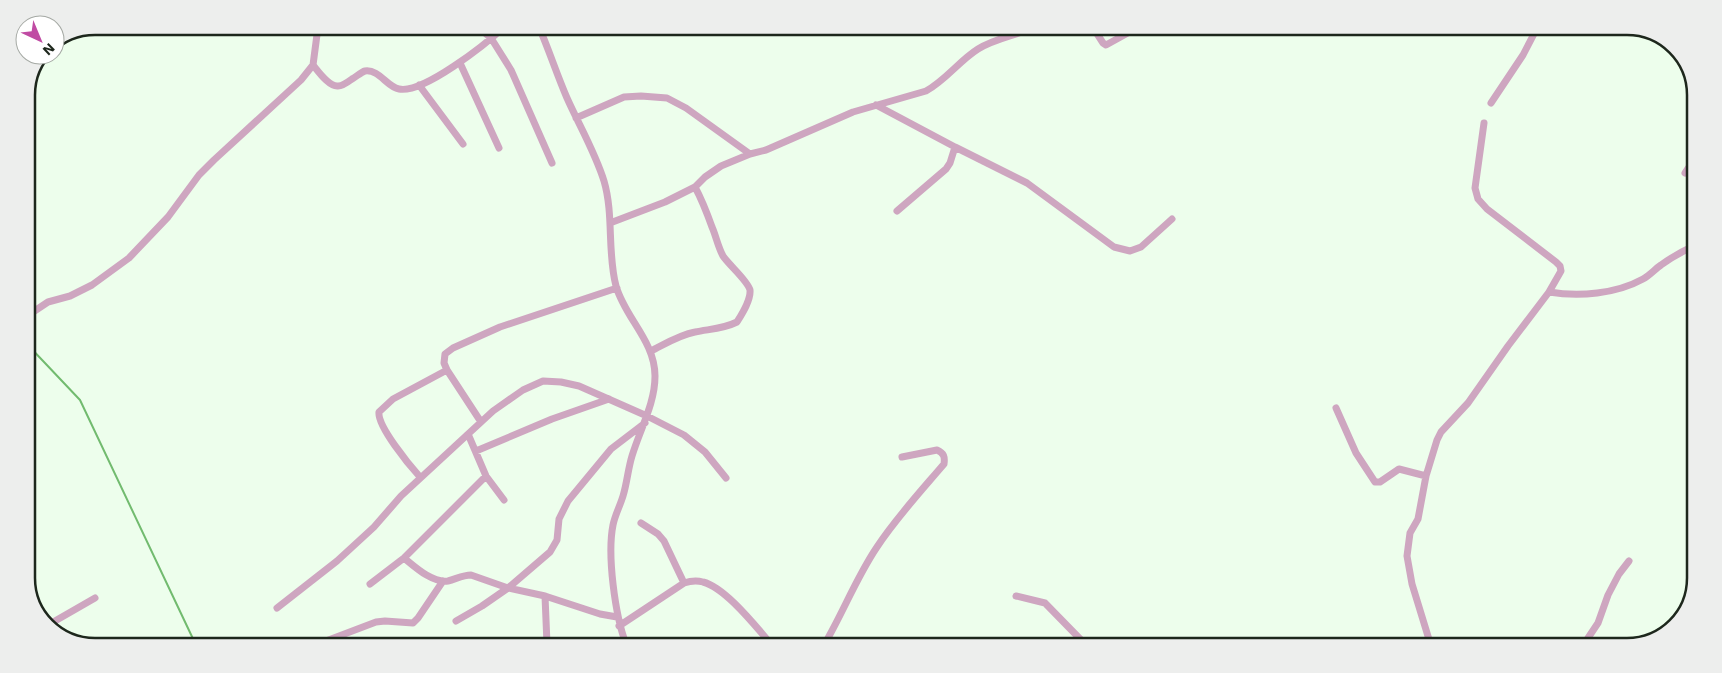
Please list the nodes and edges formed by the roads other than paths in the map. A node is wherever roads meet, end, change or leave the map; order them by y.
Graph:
1 (317, 35) edge
2 (487, 35) edge
3 (495, 35) edge
4 (544, 35) edge
5 (1013, 35) edge
6 (1098, 35) edge
7 (1125, 35) edge
8 (1533, 35) edge
9 (491, 38) junction
10 (460, 63) junction
11 (312, 64) junction
12 (419, 85) junction
13 (1491, 103) dead end
14 (876, 105) junction
15 (576, 118) junction
16 (1484, 124) dead end
17 (463, 144) dead end
18 (955, 147) junction
19 (499, 148) dead end
20 (750, 154) junction
21 (552, 163) dead end
22 (1687, 169) edge
23 (1685, 172) dead end
24 (695, 188) junction
25 (897, 211) dead end
26 (1172, 219) dead end
27 (610, 223) junction
28 (1687, 250) edge
29 (617, 288) junction
30 (1549, 292) junction
31 (35, 311) edge
32 (651, 351) junction
33 (447, 370) junction
34 (609, 399) junction
35 (1336, 408) dead end
36 (646, 420) junction
37 (481, 422) junction
38 (468, 434) junction
39 (476, 451) junction
40 (902, 457) dead end
41 (486, 476) junction
42 (1426, 476) junction
43 (420, 477) junction
44 (726, 478) dead end
45 (504, 500) dead end
46 (641, 523) dead end
47 (404, 558) junction
48 (1629, 561) dead end
49 (443, 581) junction
50 (684, 583) junction
51 (370, 584) dead end
52 (508, 588) junction
53 (544, 596) junction
54 (1016, 596) dead end
55 (95, 598) dead end
56 (277, 608) dead end
57 (617, 617) junction
58 (54, 621) edge
59 (456, 621) dead end
60 (619, 626) junction
61 (334, 638) edge
62 (547, 638) edge
63 (624, 638) edge
64 (765, 638) edge
65 (828, 638) edge
66 (1079, 638) edge
67 (1429, 638) edge
68 (1588, 638) edge

1 - 11 street
2 - 9 street
3 - 9 street
4 - 15 street
5 - 14 street
6 - 7 street
8 - 13 street
9 - 10 street
9 - 21 street
10 - 12 street
10 - 19 street
11 - 12 street
11 - 31 street
12 - 17 street
14 - 18 street
14 - 20 street
15 - 20 street
15 - 27 street
16 - 30 street
18 - 25 street
18 - 26 street
20 - 24 street
22 - 23 street
24 - 27 street
24 - 32 street
27 - 29 street
28 - 30 street
29 - 32 street
29 - 33 street
30 - 42 street
32 - 36 street
33 - 37 street
33 - 43 street
34 - 36 street
34 - 37 street
34 - 39 street
35 - 42 street
36 - 44 street
36 - 52 street
36 - 57 street
37 - 38 street
38 - 39 street
38 - 43 street
39 - 41 street
40 - 65 street
41 - 45 street
41 - 47 street
42 - 67 street
43 - 56 street
46 - 50 street
47 - 49 street
47 - 51 street
48 - 68 street
49 - 52 street
49 - 61 street
50 - 60 street
50 - 64 street
52 - 53 street
52 - 59 street
53 - 57 street
53 - 62 street
54 - 66 street
55 - 58 street
57 - 60 street
60 - 63 street

